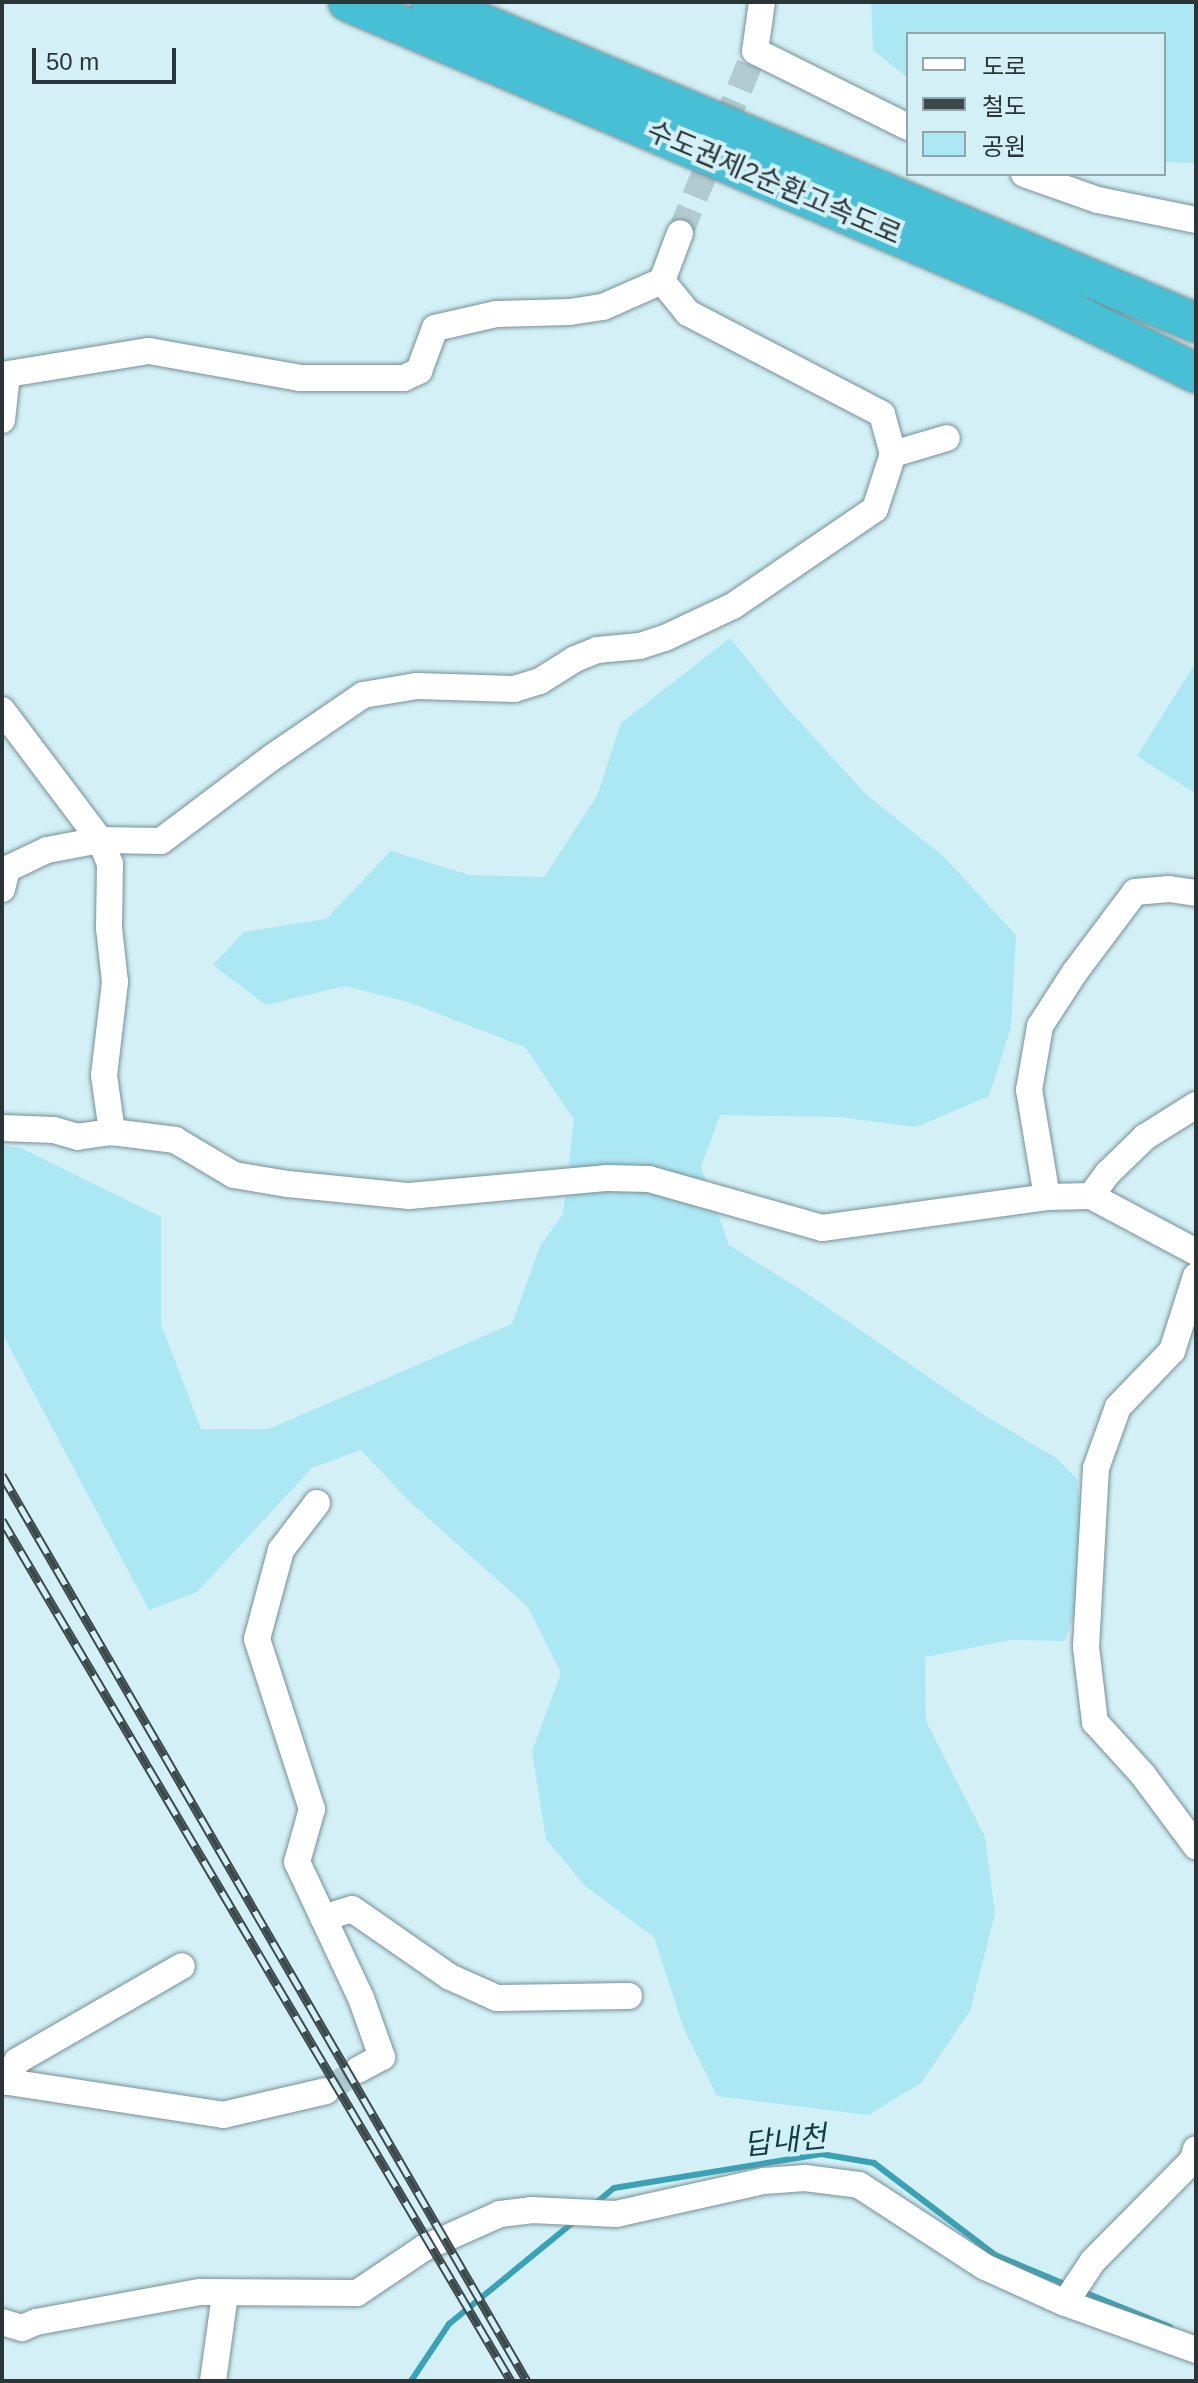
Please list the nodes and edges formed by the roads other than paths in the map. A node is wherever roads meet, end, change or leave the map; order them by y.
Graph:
1 (333, 2) edge
2 (348, 2) edge
3 (431, 2) edge
4 (762, 2) edge
5 (444, 42) junction
6 (906, 126) edge
7 (1030, 176) edge
8 (1196, 220) edge
9 (680, 233) tunnel mouth
10 (662, 281) junction
11 (1196, 323) edge
12 (1196, 373) edge
13 (4, 375) edge
14 (2, 420) edge
15 (947, 438) dead end
16 (893, 454) junction
17 (2, 710) edge
18 (100, 840) junction
19 (2, 889) edge
20 (1196, 893) edge
21 (1196, 1105) edge
22 (2, 1128) edge
23 (112, 1132) junction
24 (1091, 1196) junction
25 (1047, 1197) junction
26 (1196, 1252) edge
27 (1196, 1276) edge
28 (317, 1503) dead end
29 (1196, 1846) edge
30 (323, 1918) junction
31 (182, 1966) dead end
32 (629, 1996) dead end
33 (358, 2070) tunnel mouth
34 (4, 2082) edge
35 (326, 2091) tunnel mouth
36 (1196, 2149) edge
37 (225, 2294) junction
38 (1066, 2301) junction
39 (12, 2325) edge
40 (1196, 2350) edge
41 (213, 2381) edge

1 - 5 highway
2 - 5 highway, 수도권제2순환고속도로
3 - 11 highway, 수도권제2순환고속도로
4 - 6 street
5 - 12 highway, 수도권제2순환고속도로
7 - 8 street
9 - 10 street
10 - 13 street
10 - 16 street
13 - 14 street
15 - 16 street
16 - 18 street
17 - 18 street
18 - 19 street
18 - 23 street
20 - 25 street
21 - 24 street
22 - 23 street
23 - 25 street
24 - 25 street
24 - 26 street
27 - 29 street
28 - 30 street
30 - 32 street
30 - 33 street
31 - 34 street
34 - 35 street
36 - 38 street
37 - 38 street
37 - 39 street
37 - 41 street
38 - 40 street

